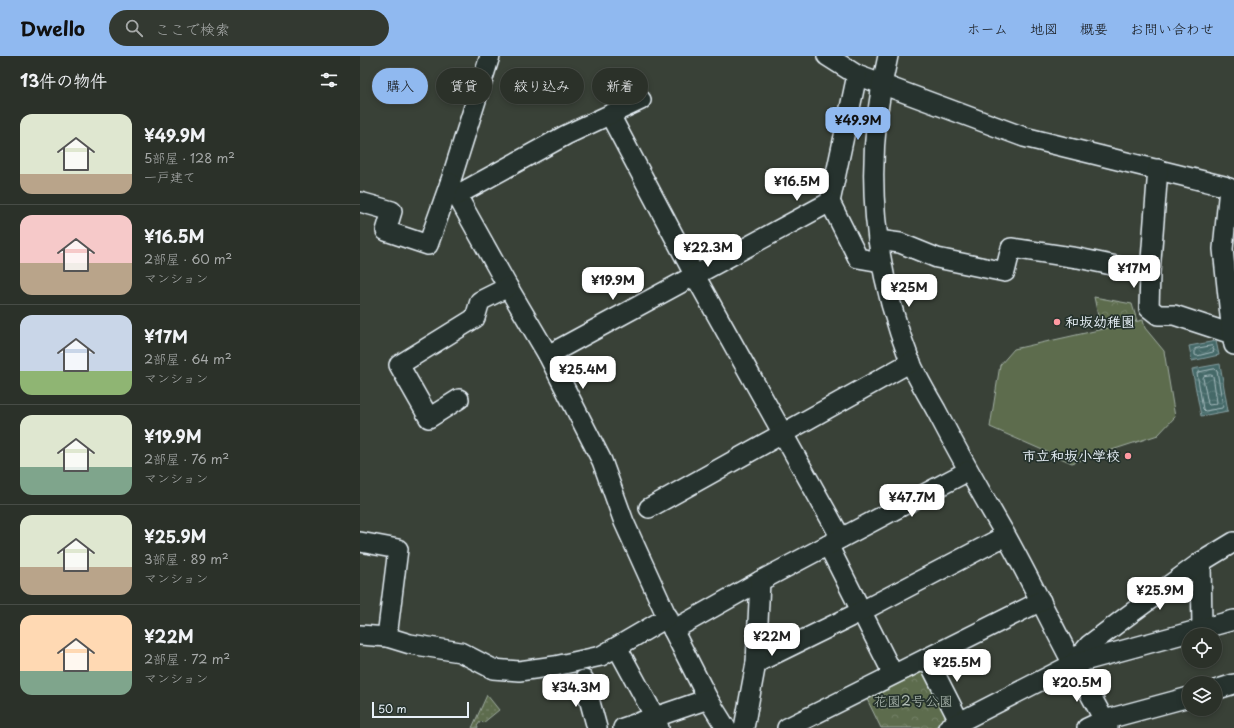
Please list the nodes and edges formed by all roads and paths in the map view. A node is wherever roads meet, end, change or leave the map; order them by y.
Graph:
1 (490, 56) edge
2 (827, 56) edge
3 (888, 56) edge
4 (857, 75) junction
5 (881, 84) junction
6 (633, 104) edge
7 (610, 115) junction
8 (1158, 169) junction
9 (453, 189) junction
10 (1231, 190) edge
11 (360, 202) edge
12 (830, 202) junction
13 (878, 240) junction
14 (881, 262) junction
15 (1150, 273) junction
16 (694, 274) junction
17 (508, 287) junction
18 (1233, 339) edge
19 (548, 354) junction
20 (911, 362) junction
21 (459, 399) dead end
22 (782, 434) junction
23 (968, 471) junction
24 (649, 508) dead end
25 (1005, 536) junction
26 (835, 541) junction
27 (360, 542) edge
28 (1234, 542) edge
29 (1201, 562) junction
30 (760, 581) junction
31 (1041, 601) junction
32 (862, 611) junction
33 (1234, 620) edge
34 (670, 624) junction
35 (1202, 628) joint
36 (1182, 634) edge
37 (360, 635) edge
38 (387, 637) junction
39 (617, 647) junction
40 (927, 658) junction
41 (756, 663) junction
42 (1073, 664) junction
43 (893, 674) junction
44 (584, 680) dead end
45 (1234, 684) edge
46 (1222, 688) edge
47 (708, 699) junction
48 (1182, 699) edge
49 (657, 722) edge
50 (1106, 724) edge
51 (953, 725) edge
52 (597, 728) edge
53 (623, 728) edge
54 (726, 728) edge
55 (744, 728) edge
56 (787, 728) edge
57 (1087, 728) edge

1 - 9 street
2 - 4 street
3 - 5 street
4 - 5 street
4 - 12 street
5 - 8 street
5 - 13 street
6 - 7 street
7 - 9 street
7 - 16 street
8 - 10 street
8 - 15 street
9 - 11 street
9 - 17 street
10 - 18 street
12 - 14 street
12 - 16 street
13 - 14 street
13 - 15 street
14 - 20 street
15 - 18 street
16 - 19 street
16 - 22 street
17 - 19 street
17 - 21 street
19 - 34 street
20 - 22 street
20 - 23 street
22 - 24 street
22 - 26 street
23 - 25 street
23 - 26 street
25 - 31 street
25 - 32 street
26 - 30 street
26 - 32 street
27 - 38 street
28 - 29 street
29 - 35 street
29 - 42 street
30 - 34 street
30 - 41 street
31 - 40 street
31 - 42 street
32 - 41 street
32 - 43 street
33 - 35 street
34 - 39 street
34 - 47 street
36 - 42 street
37 - 38 street
38 - 39 street
39 - 49 street
40 - 43 street
40 - 51 street
41 - 55 street
42 - 50 street
42 - 51 street
43 - 56 street
44 - 52 street
45 - 46 street
47 - 49 street
47 - 54 street
48 - 50 street
49 - 53 street
50 - 57 street

